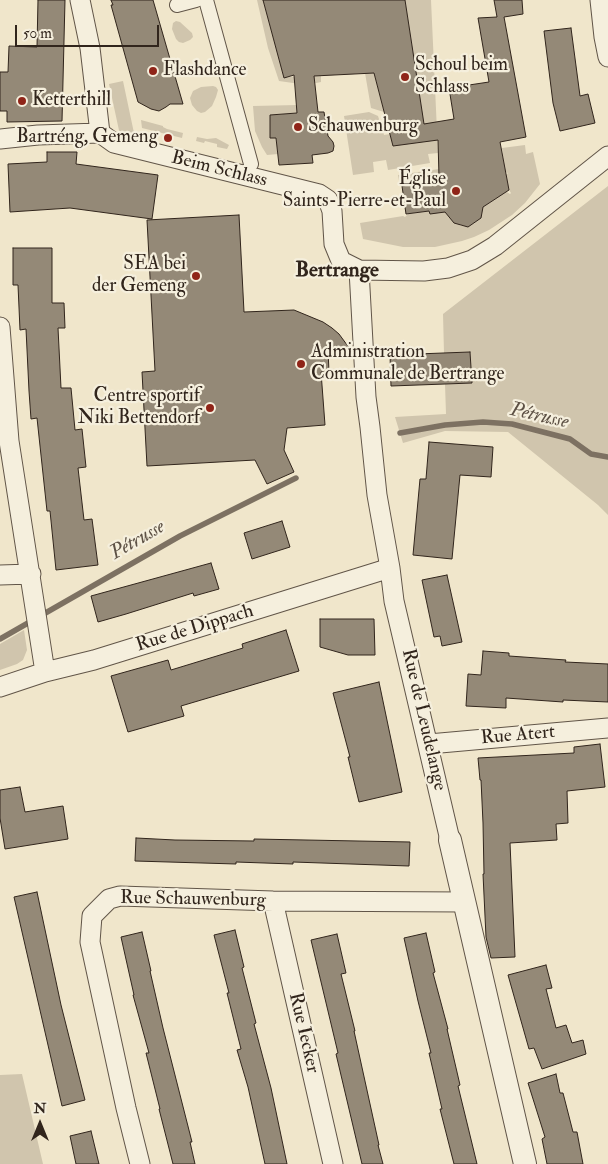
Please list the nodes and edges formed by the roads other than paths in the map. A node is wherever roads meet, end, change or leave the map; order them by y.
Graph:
1 (80, 0) edge
2 (196, 0) edge
3 (206, 0) edge
4 (600, 0) edge
5 (177, 5) dead end
6 (608, 57) edge
7 (107, 138) junction
8 (0, 139) edge
9 (608, 156) edge
10 (251, 164) dead end
11 (360, 270) junction
12 (0, 327) edge
13 (390, 568) junction
14 (31, 574) junction
15 (0, 576) edge
16 (45, 672) junction
17 (0, 687) edge
18 (608, 728) edge
19 (429, 744) junction
20 (450, 840) joint
21 (274, 901) junction
22 (465, 902) junction
23 (140, 1164) edge
24 (333, 1164) edge
25 (525, 1164) edge

1 - 7 street
2 - 5 street
3 - 10 street, Beim Schlass
4 - 6 street
7 - 8 street, Beim Schlass
7 - 11 street, Beim Schlass
9 - 11 street
11 - 13 street, Rue de Leudelange
12 - 14 street
13 - 16 street, Rue de Dippach
13 - 19 street, Rue de Leudelange
14 - 15 street
14 - 16 street
16 - 17 street, Rue de Dippach
18 - 19 street, Rue Atert
19 - 20 street, Rue de Leudelange
20 - 22 street, Rue de Leudelange
21 - 22 street, Rue Schauwenburg
21 - 23 street, Rue Schauwenburg
21 - 24 street, Rue Iecker
22 - 25 street, Rue de Leudelange

